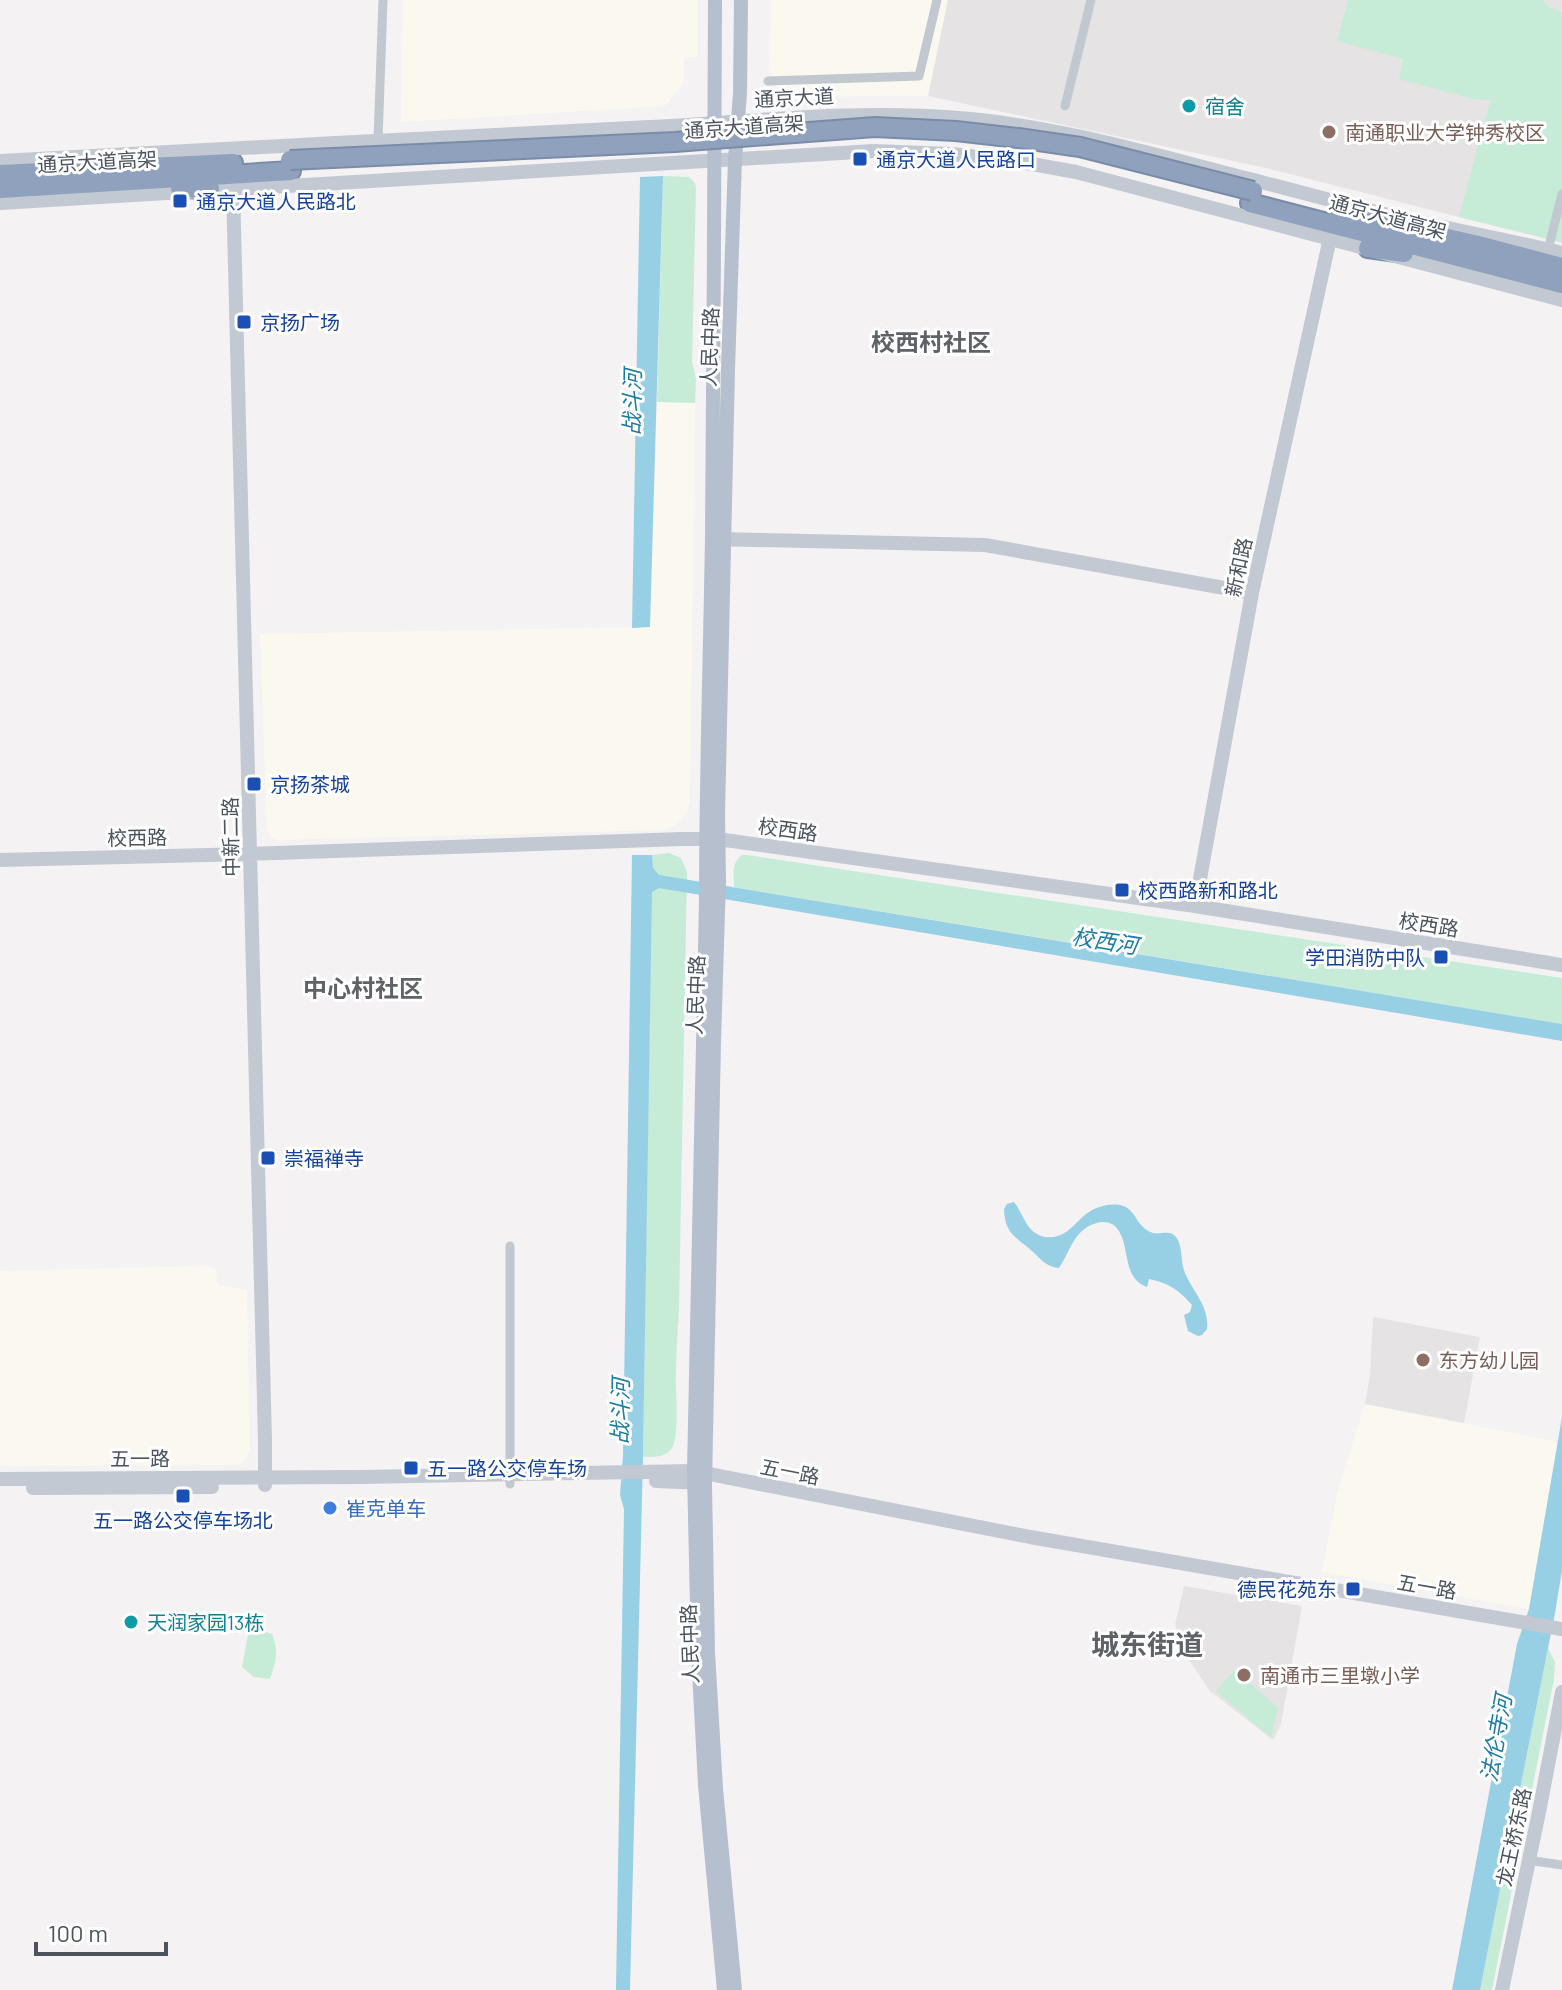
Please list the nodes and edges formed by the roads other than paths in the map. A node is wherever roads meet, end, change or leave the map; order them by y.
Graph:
1 (383, 0) edge
2 (715, 0) edge
3 (741, 0) edge
4 (937, 0) edge
5 (1091, 0) edge
6 (768, 81) dead end
7 (1065, 106) dead end
8 (815, 117) junction
9 (737, 122) junction
10 (715, 124) junction
11 (378, 140) junction
12 (206, 151) junction
13 (816, 154) junction
14 (735, 159) junction
15 (715, 160) junction
16 (0, 161) edge
17 (0, 174) edge
18 (70, 178) junction
19 (233, 188) junction
20 (0, 189) edge
21 (210, 189) junction
22 (1562, 194) edge
23 (0, 203) edge
24 (1374, 211) junction
25 (1330, 238) junction
26 (1368, 248) junction
27 (1555, 252) edge
28 (1478, 254) junction
29 (1562, 267) edge
30 (1562, 284) edge
31 (1562, 300) edge
32 (718, 539) junction
33 (1252, 593) junction
34 (712, 839) junction
35 (250, 854) junction
36 (0, 860) edge
37 (1195, 906) junction
38 (1562, 965) edge
39 (510, 1246) dead end
40 (620, 1476) junction
41 (700, 1478) junction
42 (0, 1479) edge
43 (265, 1481) junction
44 (510, 1484) junction
45 (0, 1488) edge
46 (1557, 1633) edge
47 (1562, 1692) edge
48 (1528, 1860) junction
49 (1562, 1865) edge
50 (724, 1990) edge
51 (735, 1990) edge
52 (1502, 1990) edge

1 - 11 street
2 - 10 main road, 人民中路
3 - 9 main road, 人民中路
4 - 6 street
5 - 7 street
8 - 9 street, 通京大道
8 - 13 street
8 - 24 street, 通京大道
9 - 10 street, 通京大道
9 - 14 main road, 人民中路
10 - 11 street, 通京大道
10 - 15 main road, 人民中路
11 - 12 street, 通京大道
12 - 16 street, 通京大道
12 - 18 highway
13 - 14 street
13 - 25 street
14 - 15 street
14 - 32 main road, 人民中路
15 - 19 street
15 - 32 main road, 人民中路
17 - 18 highway, 通京大道高架
18 - 20 highway, 通京大道高架
18 - 21 highway
18 - 28 highway, 通京大道高架
19 - 21 street
19 - 35 street, 中新二路
21 - 23 street
22 - 27 street
24 - 27 street, 通京大道
24 - 28 highway
25 - 26 street
25 - 33 street, 新和路
26 - 28 highway
26 - 31 street
28 - 29 highway
28 - 30 highway
32 - 33 street
32 - 34 main road, 人民中路
33 - 37 street, 新和路
34 - 35 street, 校西路
34 - 37 street, 校西路
34 - 41 main road, 人民中路
35 - 36 street, 校西路
35 - 43 street, 中新二路
37 - 38 street, 校西路
39 - 44 street
40 - 41 street, 五一路
40 - 43 street, 五一路
40 - 44 street, 五一路
41 - 46 street, 五一路
41 - 50 main road, 人民中路
41 - 51 main road, 人民中路
42 - 43 street, 五一路
43 - 44 street, 五一路
43 - 45 street, 五一路
47 - 48 street, 龙王桥东路
48 - 49 street
48 - 52 street, 龙王桥东路

